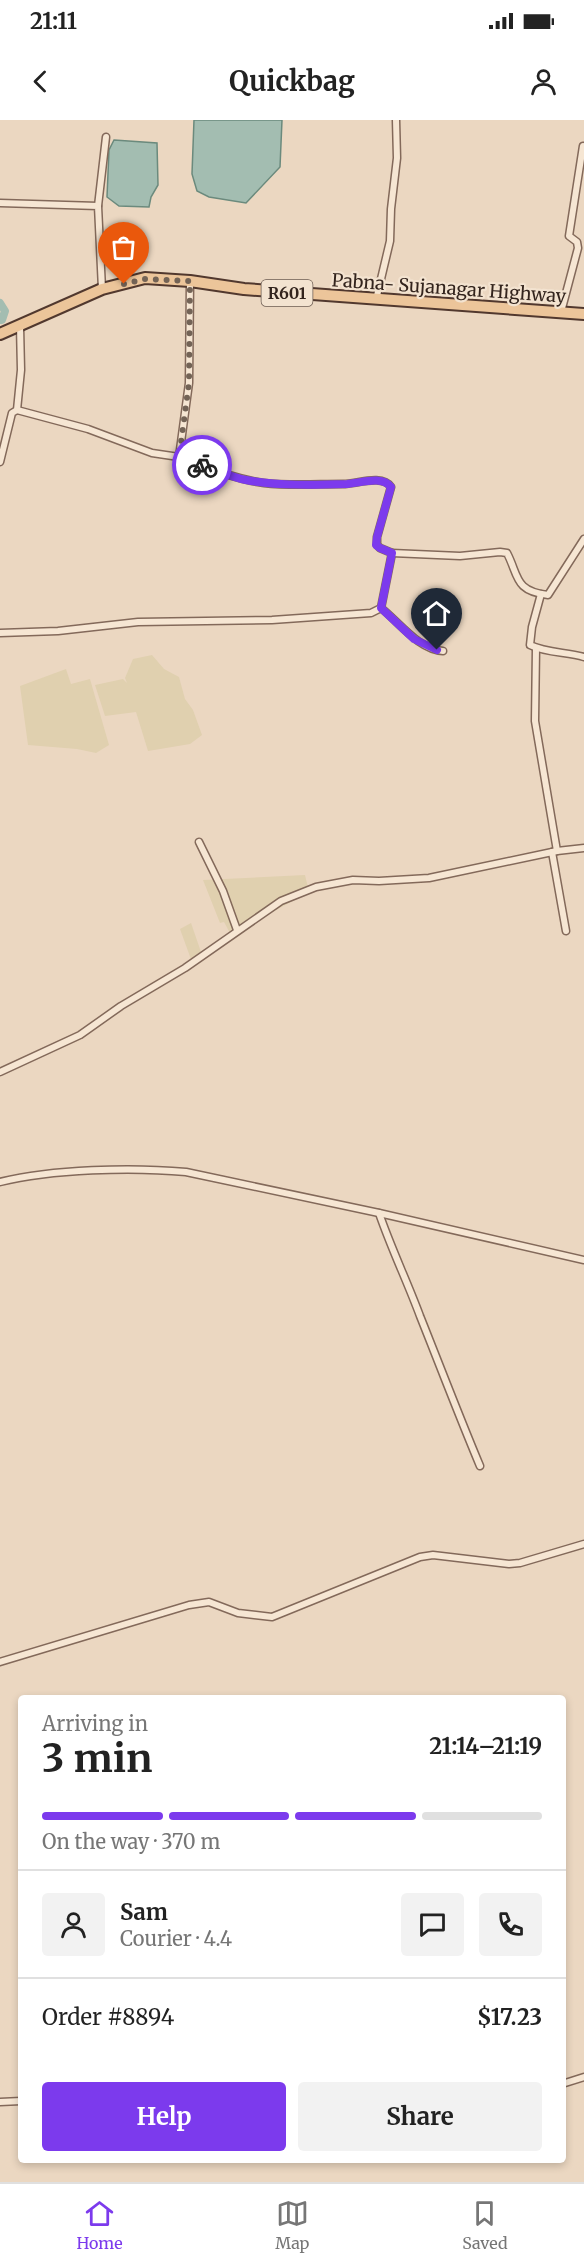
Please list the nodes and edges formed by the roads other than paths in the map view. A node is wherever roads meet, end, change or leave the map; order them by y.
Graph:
1 (396, 120) edge
2 (106, 137) dead end
3 (583, 146) edge
4 (0, 203) edge
5 (98, 206) junction
6 (190, 281) junction
7 (102, 289) junction
8 (376, 300) junction
9 (561, 312) junction
10 (584, 314) edge
11 (20, 326) junction
12 (0, 334) edge
13 (17, 410) junction
14 (179, 457) junction
15 (0, 462) edge
16 (584, 539) edge
17 (392, 553) junction
18 (541, 594) junction
19 (381, 608) junction
20 (0, 633) edge
21 (536, 648) junction
22 (443, 651) dead end
23 (584, 657) edge
24 (199, 842) dead end
25 (584, 848) edge
26 (554, 851) junction
27 (237, 930) junction
28 (566, 931) dead end
29 (0, 1071) edge
30 (0, 1182) edge
31 (379, 1213) junction
32 (584, 1260) edge
33 (480, 1466) dead end
34 (584, 1544) edge
35 (0, 1662) edge
36 (584, 2077) edge
37 (566, 2083) edge
38 (0, 2102) edge
39 (18, 2102) edge

1 - 8 street
2 - 5 street
3 - 9 street
4 - 5 street
5 - 7 street
6 - 7 main road, Pabna- Sujanagar Highway / R601
6 - 8 main road, Pabna- Sujanagar Highway / R601
6 - 14 street
7 - 11 main road, Pabna- Sujanagar Highway / R601
8 - 9 main road, Pabna- Sujanagar Highway / R601
9 - 10 main road, Pabna- Sujanagar Highway / R601
11 - 12 main road, Pabna- Sujanagar Highway / R601
11 - 13 street
13 - 14 street
13 - 15 street
14 - 17 street
16 - 18 street
17 - 18 street
17 - 19 street
18 - 21 street
19 - 20 street
19 - 22 street
21 - 23 street
21 - 26 street
24 - 27 street
25 - 26 street
26 - 27 street
26 - 28 street
27 - 29 street
30 - 31 street
31 - 32 street
31 - 33 street
34 - 35 street
36 - 37 street
38 - 39 street

